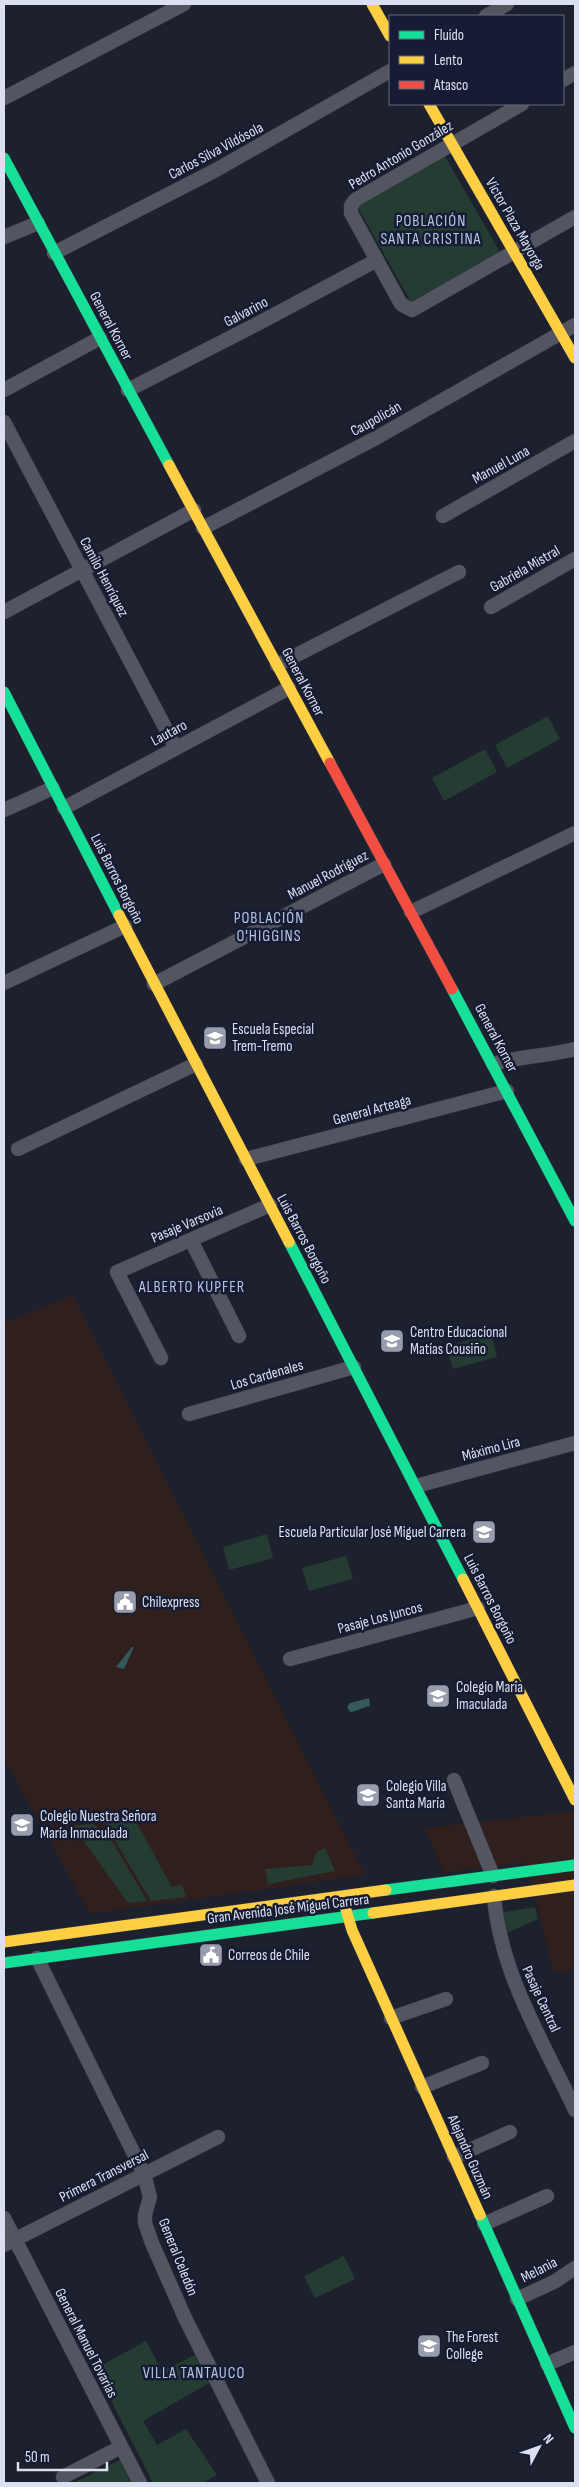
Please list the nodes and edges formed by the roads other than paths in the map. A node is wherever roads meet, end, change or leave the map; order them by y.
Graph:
1 (184, 4) edge
2 (372, 4) edge
3 (507, 4) edge
4 (488, 15) edge
5 (389, 34) edge
6 (389, 72) edge
7 (575, 73) edge
8 (564, 79) edge
9 (4, 98) edge
10 (430, 105) edge
11 (520, 105) edge
12 (452, 144) junction
13 (4, 158) edge
14 (575, 217) edge
15 (38, 222) junction
16 (4, 237) edge
17 (514, 252) junction
18 (54, 253) junction
19 (377, 260) junction
20 (575, 324) edge
21 (560, 333) junction
22 (100, 338) junction
23 (575, 358) edge
24 (4, 390) edge
25 (128, 390) junction
26 (4, 422) edge
27 (575, 442) edge
28 (194, 510) junction
29 (443, 516) dead end
30 (203, 528) junction
31 (575, 559) edge
32 (82, 570) junction
33 (459, 572) dead end
34 (491, 607) dead end
35 (4, 612) edge
36 (277, 665) junction
37 (290, 688) junction
38 (4, 692) edge
39 (176, 748) junction
40 (53, 788) junction
41 (64, 808) junction
42 (4, 810) edge
43 (575, 833) edge
44 (384, 864) junction
45 (410, 912) junction
46 (125, 926) junction
47 (4, 983) edge
48 (154, 984) junction
49 (575, 1049) edge
50 (196, 1064) junction
51 (493, 1064) junction
52 (507, 1091) junction
53 (18, 1149) dead end
54 (246, 1160) junction
55 (270, 1205) junction
56 (575, 1221) edge
57 (191, 1240) junction
58 (239, 1336) dead end
59 (161, 1358) dead end
60 (354, 1367) junction
61 (189, 1414) dead end
62 (575, 1443) edge
63 (416, 1486) junction
64 (478, 1608) junction
65 (290, 1659) dead end
66 (454, 1780) dead end
67 (575, 1800) edge
68 (575, 1866) edge
69 (493, 1876) junction
70 (575, 1885) edge
71 (343, 1896) junction
72 (494, 1896) junction
73 (346, 1917) junction
74 (4, 1942) edge
75 (37, 1958) junction
76 (4, 1963) edge
77 (446, 1999) dead end
78 (391, 2018) junction
79 (482, 2063) dead end
80 (422, 2087) junction
81 (575, 2110) edge
82 (510, 2132) dead end
83 (218, 2137) dead end
84 (454, 2157) junction
85 (144, 2174) junction
86 (547, 2196) dead end
87 (4, 2218) edge
88 (484, 2224) junction
89 (9, 2243) edge
90 (575, 2268) edge
91 (517, 2299) junction
92 (575, 2352) edge
93 (547, 2364) junction
94 (575, 2427) edge
95 (121, 2447) junction
96 (63, 2477) dead end
97 (140, 2483) edge
98 (268, 2483) edge

1 - 9 street
2 - 5 street
3 - 4 street
6 - 18 street, Carlos Silva Vildósola
7 - 8 street
10 - 12 street, Víctor Plaza Mayorga
11 - 12 street, Pedro Antonio González
12 - 17 street, Víctor Plaza Mayorga
12 - 19 street, Pedro Antonio González
13 - 15 street, General Korner
14 - 17 street
15 - 16 street
15 - 18 street, General Korner
17 - 19 street
17 - 21 street, Víctor Plaza Mayorga
18 - 22 street, General Korner
19 - 25 street, Galvarino
20 - 21 street, Caupolicán
21 - 23 street, Víctor Plaza Mayorga
21 - 30 street, Caupolicán
22 - 24 street
22 - 25 street, General Korner
25 - 28 street, General Korner
26 - 32 street, Camilo Henríquez
27 - 29 street, Manuel Luna
28 - 30 street, General Korner
28 - 32 street
30 - 36 street, General Korner
31 - 34 street, Gabriela Mistral
32 - 35 street
32 - 39 street, Camilo Henríquez
33 - 36 street
36 - 37 street, General Korner
37 - 39 street, Lautaro
37 - 44 street, General Korner
38 - 40 street, Luis Barros Borgoño
39 - 41 street, Lautaro
40 - 41 street, Luis Barros Borgoño
40 - 42 street
41 - 46 street, Luis Barros Borgoño
43 - 45 street
44 - 45 street, General Korner
44 - 48 street, Manuel Rodríguez
45 - 51 street, General Korner
46 - 47 street
46 - 48 street, Luis Barros Borgoño
48 - 50 street, Luis Barros Borgoño
49 - 51 street
50 - 53 street
50 - 54 street, Luis Barros Borgoño
51 - 52 street, General Korner
52 - 54 street, General Arteaga
52 - 56 street, General Korner
54 - 55 street, Luis Barros Borgoño
55 - 57 street, Pasaje Varsovia
55 - 60 street, Luis Barros Borgoño
57 - 58 street
57 - 59 street, Pasaje Varsovia
60 - 61 street, Los Cardenales
60 - 63 street, Luis Barros Borgoño
62 - 63 street, Máximo Lira
63 - 64 street, Luis Barros Borgoño
64 - 65 street, Pasaje Los Juncos
64 - 67 street, Luis Barros Borgoño
66 - 69 street
68 - 69 street, Gran Avenida José Miguel Carrera
69 - 71 street, Gran Avenida José Miguel Carrera
70 - 72 street, Gran Avenida José Miguel Carrera
71 - 73 street, Alejandro Guzmán
71 - 74 street, Gran Avenida José Miguel Carrera
72 - 73 street, Gran Avenida José Miguel Carrera
72 - 81 street, Pasaje Central
73 - 75 street, Gran Avenida José Miguel Carrera
73 - 78 street, Alejandro Guzmán
75 - 76 street, Gran Avenida José Miguel Carrera
75 - 85 street, General Celedón
77 - 78 street
78 - 80 street, Alejandro Guzmán
79 - 80 street
80 - 84 street, Alejandro Guzmán
82 - 84 street
83 - 85 street, Primera Transversal
84 - 88 street, Alejandro Guzmán
85 - 89 street, Primera Transversal
85 - 98 street, General Celedón
86 - 88 street
87 - 89 street, General Manuel Tovarias
88 - 91 street, Alejandro Guzmán
89 - 95 street, General Manuel Tovarias
90 - 91 street, Melania
91 - 93 street, Alejandro Guzmán
92 - 93 street
93 - 94 street, Alejandro Guzmán
95 - 96 street
95 - 97 street, General Manuel Tovarias

